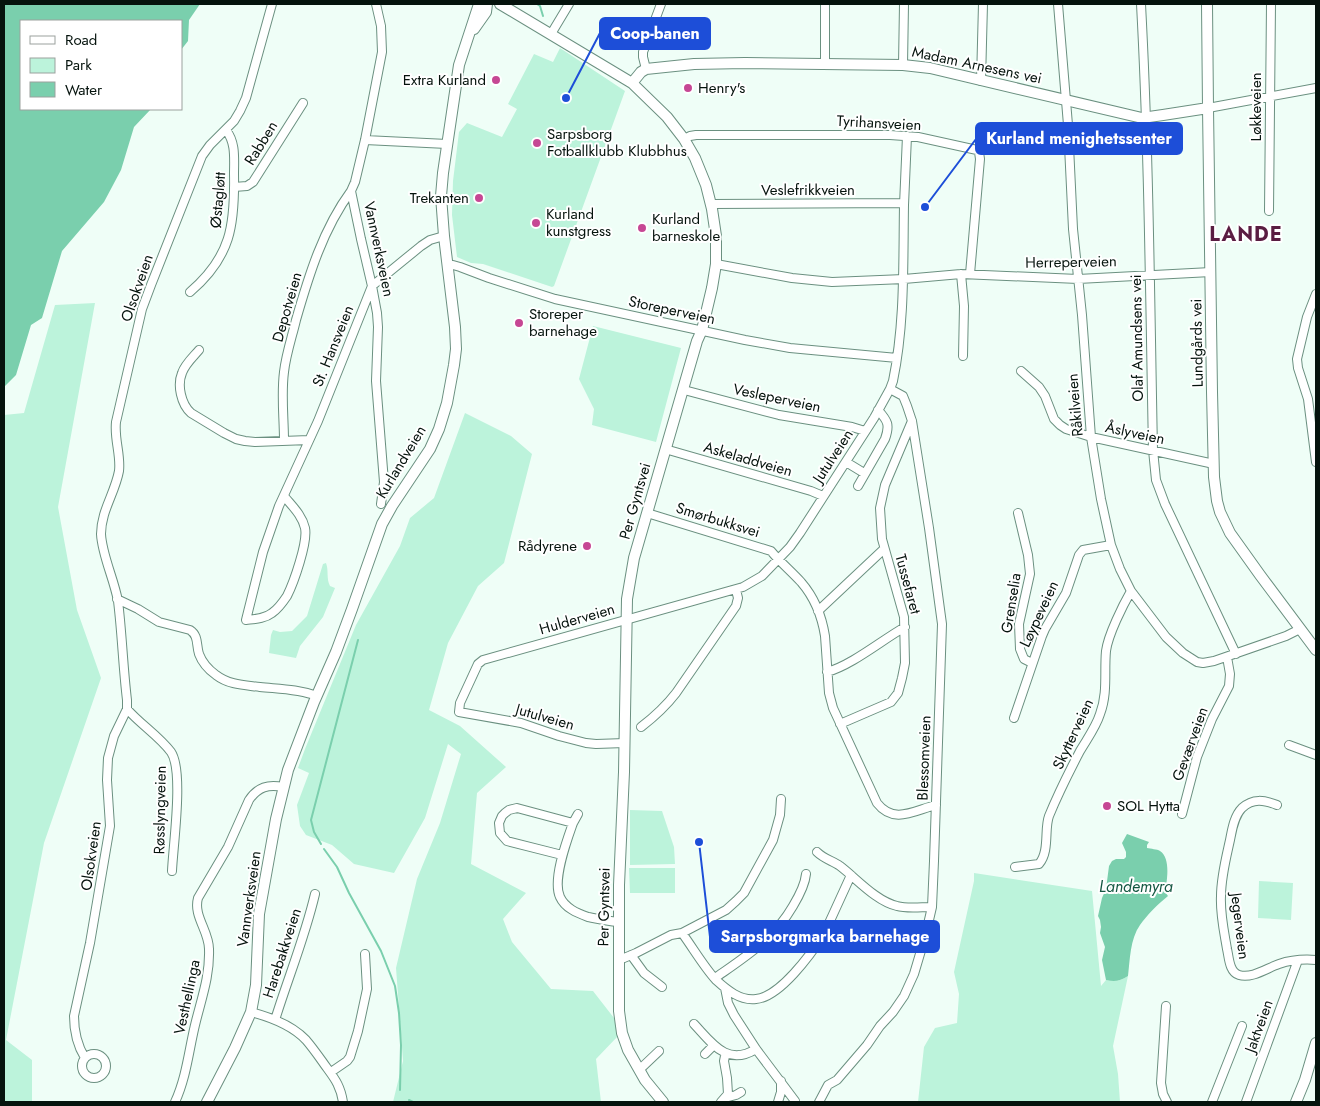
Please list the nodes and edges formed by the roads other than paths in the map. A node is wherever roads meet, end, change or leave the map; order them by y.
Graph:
1 (272, 4) edge
2 (376, 4) edge
3 (481, 4) edge
4 (487, 4) edge
5 (500, 4) edge
6 (569, 4) edge
7 (661, 4) edge
8 (825, 4) edge
9 (904, 4) edge
10 (983, 4) edge
11 (1058, 4) edge
12 (1141, 4) edge
13 (1207, 4) edge
14 (1271, 4) edge
15 (470, 33) junction
16 (551, 34) junction
17 (825, 64) junction
18 (903, 64) junction
19 (646, 69) junction
20 (982, 81) junction
21 (632, 83) junction
22 (1316, 88) edge
23 (1270, 96) junction
24 (1066, 100) junction
25 (303, 103) dead end
26 (1208, 108) junction
27 (1146, 118) junction
28 (226, 130) junction
29 (907, 136) junction
30 (684, 139) junction
31 (365, 140) junction
32 (447, 144) junction
33 (234, 187) junction
34 (352, 191) junction
35 (904, 203) junction
36 (711, 204) junction
37 (1269, 211) dead end
38 (444, 236) junction
39 (716, 264) junction
40 (448, 266) junction
41 (1211, 272) junction
42 (961, 274) junction
43 (970, 274) junction
44 (1151, 274) junction
45 (904, 279) junction
46 (1078, 279) junction
47 (372, 286) junction
48 (190, 292) dead end
49 (1316, 294) edge
50 (702, 330) junction
51 (199, 350) dead end
52 (963, 356) dead end
53 (896, 358) junction
54 (1021, 371) dead end
55 (890, 389) junction
56 (684, 390) junction
57 (878, 410) junction
58 (912, 421) junction
59 (865, 431) junction
60 (1091, 437) junction
61 (309, 440) junction
62 (284, 441) junction
63 (665, 449) junction
64 (1153, 450) junction
65 (846, 462) junction
66 (1316, 462) edge
67 (1214, 464) junction
68 (864, 473) junction
69 (858, 486) dead end
70 (284, 496) junction
71 (823, 496) junction
72 (380, 504) dead end
73 (646, 513) junction
74 (1018, 513) dead end
75 (1111, 545) junction
76 (884, 549) junction
77 (778, 560) junction
78 (736, 590) junction
79 (1131, 591) junction
80 (118, 599) junction
81 (818, 611) junction
82 (626, 619) junction
83 (905, 627) junction
84 (1300, 629) junction
85 (1316, 650) edge
86 (1236, 654) junction
87 (1227, 657) junction
88 (1032, 663) junction
89 (827, 672) junction
90 (317, 696) junction
91 (126, 709) junction
92 (459, 712) joint
93 (1014, 718) dead end
94 (840, 724) junction
95 (640, 727) dead end
96 (624, 743) junction
97 (1289, 745) dead end
98 (1316, 755) edge
99 (283, 787) junction
100 (781, 798) dead end
101 (936, 805) junction
102 (1277, 806) dead end
103 (578, 814) dead end
104 (1182, 814) dead end
105 (573, 823) junction
106 (817, 852) dead end
107 (562, 855) junction
108 (1015, 867) dead end
109 (172, 871) dead end
110 (806, 874) dead end
111 (851, 875) junction
112 (315, 894) dead end
113 (932, 907) junction
114 (618, 922) junction
115 (682, 933) junction
116 (365, 954) dead end
117 (631, 955) junction
118 (619, 959) junction
119 (1298, 960) junction
120 (1316, 960) edge
121 (715, 978) junction
122 (662, 987) dead end
123 (725, 988) junction
124 (1166, 1006) dead end
125 (251, 1012) junction
126 (275, 1020) junction
127 (694, 1024) dead end
128 (1242, 1026) dead end
129 (1316, 1043) edge
130 (714, 1045) junction
131 (756, 1049) junction
132 (659, 1051) dead end
133 (705, 1054) dead end
134 (728, 1054) junction
135 (85, 1058) dead end
136 (639, 1070) junction
137 (331, 1072) junction
138 (780, 1081) junction
139 (741, 1092) dead end
140 (723, 1100) edge
141 (795, 1101) dead end
142 (175, 1102) edge
143 (207, 1102) edge
144 (343, 1102) edge
145 (664, 1102) edge
146 (778, 1102) edge
147 (819, 1102) edge
148 (1167, 1102) edge
149 (1212, 1102) edge
150 (1246, 1102) edge
151 (1296, 1102) edge

1 - 28 street, Olsokveien
2 - 31 street, Vannverksveien
3 - 15 street, Kurlandveien
4 - 15 street, Kurlandveien
5 - 16 street, Per Gyntsvei
6 - 16 street
7 - 19 street
8 - 17 street
9 - 18 street
10 - 20 street
11 - 24 street, Råkilveien
12 - 27 street, Olaf Amundsens vei
13 - 26 street, Lundgårds vei
14 - 23 street, Løkkeveien
15 - 32 street, Kurlandveien
16 - 21 street, Per Gyntsvei
17 - 18 street, Madam Arnesens vei
17 - 19 street, Madam Arnesens vei
18 - 20 street, Madam Arnesens vei
19 - 21 street
20 - 24 street, Madam Arnesens vei
21 - 30 street, Per Gyntsvei
22 - 23 street, Madam Arnesens vei
23 - 26 street, Madam Arnesens vei
23 - 37 street, Løkkeveien
24 - 27 street, Madam Arnesens vei
24 - 46 street, Råkilveien
25 - 33 street, Rabben
26 - 27 street, Madam Arnesens vei
26 - 41 street, Lundgårds vei
27 - 44 street, Olaf Amundsens vei
28 - 33 street, Østagløtt
28 - 80 street, Olsokveien
29 - 30 street, Tyrihansveien
29 - 35 street, Jutulveien
29 - 43 street, Tyrihansveien
30 - 36 street, Per Gyntsvei
31 - 32 street
31 - 34 street, Vannverksveien
32 - 38 street, Kurlandveien
33 - 48 street, Østagløtt
34 - 47 street, Vannverksveien
34 - 62 street, Depotveien
35 - 36 street, Veslefrikkveien
35 - 45 street, Jutulveien
36 - 39 street, Per Gyntsvei
38 - 40 street, Kurlandveien
38 - 47 street, St. Hansveien
39 - 45 street, Herreperveien
39 - 50 street, Per Gyntsvei
40 - 50 street, Storeperveien
40 - 90 street, Kurlandveien
41 - 44 street, Herreperveien
41 - 67 street, Lundgårds vei
42 - 43 street, Herreperveien
42 - 45 street, Herreperveien
42 - 52 street
43 - 46 street, Herreperveien
44 - 46 street, Herreperveien
44 - 64 street, Olaf Amundsens vei
45 - 53 street, Jutulveien
46 - 60 street, Råkilveien
47 - 61 street, St. Hansveien
47 - 72 street, Vannverksveien
49 - 66 street
50 - 53 street, Storeperveien
50 - 56 street, Per Gyntsvei
51 - 62 street
53 - 55 street, Jutulveien
54 - 60 street, Åslyveien
55 - 57 street, Jutulveien
55 - 58 street, Blessomveien
56 - 59 street, Vesleperveien
56 - 63 street, Per Gyntsvei
57 - 59 street, Jutulveien
57 - 68 street
58 - 76 street, Tussefaret
58 - 101 street, Blessomveien
59 - 65 street, Jutulveien
60 - 64 street, Åslyveien
60 - 75 street, Råkilveien
61 - 62 street
61 - 70 street, St. Hansveien
63 - 71 street, Askeladdveien
63 - 73 street, Per Gyntsvei
64 - 67 street, Åslyveien
64 - 86 street, Olaf Amundsens vei
65 - 68 street
65 - 71 street, Jutulveien
67 - 84 street, Lundgårds vei
68 - 69 street
70 - 70 street, St. Hansveien
71 - 77 street, Jutulveien
73 - 77 street, Smørbukksvei
73 - 82 street, Per Gyntsvei
74 - 88 street, Grenselia
75 - 79 street, Råkilveien
75 - 88 street, Løypeveien
76 - 81 street
76 - 83 street, Tussefaret
77 - 78 street, Jutulveien
77 - 81 street, Smørbukksvei
78 - 82 street, Hulderveien
78 - 95 street
79 - 87 street, Råkilveien
79 - 108 street, Skytterveien
80 - 90 street
80 - 91 street, Olsokveien
81 - 89 street, Smørbukksvei
82 - 92 street, Hulderveien
82 - 96 street, Per Gyntsvei
83 - 89 street
83 - 94 street, Tussefaret
84 - 85 street, Lundgårds vei
84 - 86 street, Råkilveien
86 - 87 street, Råkilveien
87 - 104 street, Geværveien
88 - 93 street, Løypeveien
89 - 94 street, Smørbukksvei
90 - 99 street, Vannverksveien
91 - 109 street, Røsslyngveien
91 - 135 street, Olsokveien
92 - 96 street, Jutulveien
94 - 101 street, Smørbukksvei
96 - 114 street, Per Gyntsvei
97 - 98 street
99 - 125 street, Vannverksveien
99 - 142 street, Vesthellinga
100 - 115 street
101 - 113 street, Blessomveien
102 - 119 street, Jegerveien
103 - 105 street
105 - 107 street
105 - 107 street
106 - 111 street
107 - 114 street
110 - 121 street
111 - 113 street
111 - 123 street
112 - 126 street, Harebakkveien
113 - 147 street, Blessomveien
114 - 118 street, Per Gyntsvei
115 - 117 street
115 - 121 street
116 - 137 street
117 - 118 street
117 - 122 street
118 - 136 street, Per Gyntsvei
119 - 120 street, Jegerveien
119 - 150 street, Jaktveien
121 - 123 street
123 - 131 street
124 - 148 street
125 - 126 street
125 - 143 street, Vannverksveien
126 - 137 street
127 - 130 street
128 - 149 street
129 - 151 street
130 - 133 street
130 - 134 street
131 - 134 street
131 - 138 street
132 - 136 street
134 - 140 street
136 - 145 street, Per Gyntsvei
137 - 144 street
138 - 141 street
138 - 146 street
139 - 140 street

